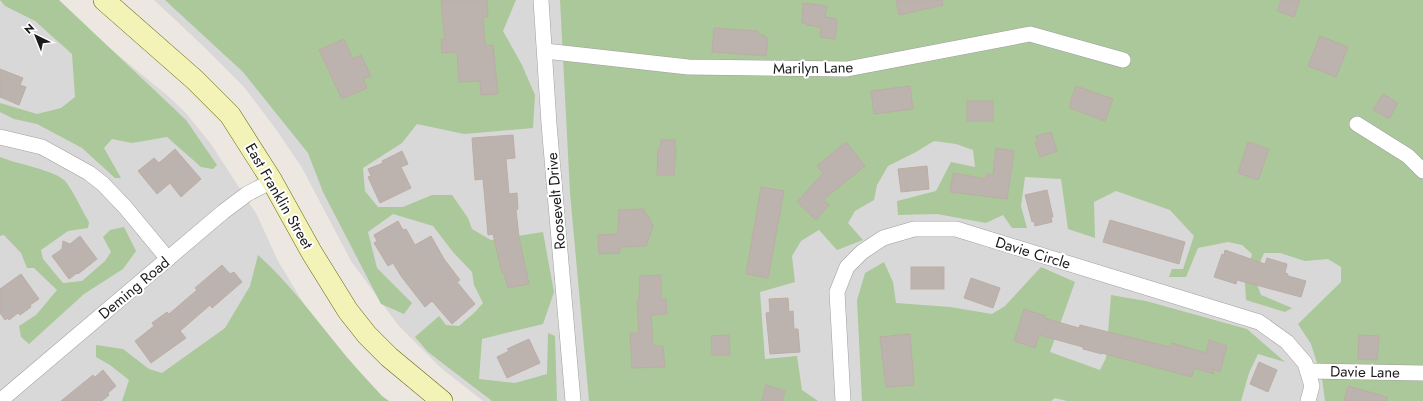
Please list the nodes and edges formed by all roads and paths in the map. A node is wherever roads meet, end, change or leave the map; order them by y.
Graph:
1 (104, 0) edge
2 (541, 0) edge
3 (545, 51) junction
4 (1123, 60) dead end
5 (1357, 124) dead end
6 (0, 137) edge
7 (1423, 171) edge
8 (272, 181) junction
9 (168, 259) junction
10 (1308, 371) junction
11 (1423, 373) edge
12 (0, 401) edge
13 (442, 401) edge
14 (573, 401) edge
15 (843, 401) edge
16 (1308, 401) edge

1 - 8 main road, East Franklin Street
2 - 3 street, Roosevelt Drive
3 - 4 street, Marilyn Lane
3 - 14 street, Roosevelt Drive
5 - 7 street
6 - 9 street
8 - 9 street, Deming Road
8 - 13 main road, East Franklin Street
9 - 12 street, Deming Road
10 - 11 street, Davie Lane
10 - 15 street, Davie Circle
10 - 16 street, Davie Circle

